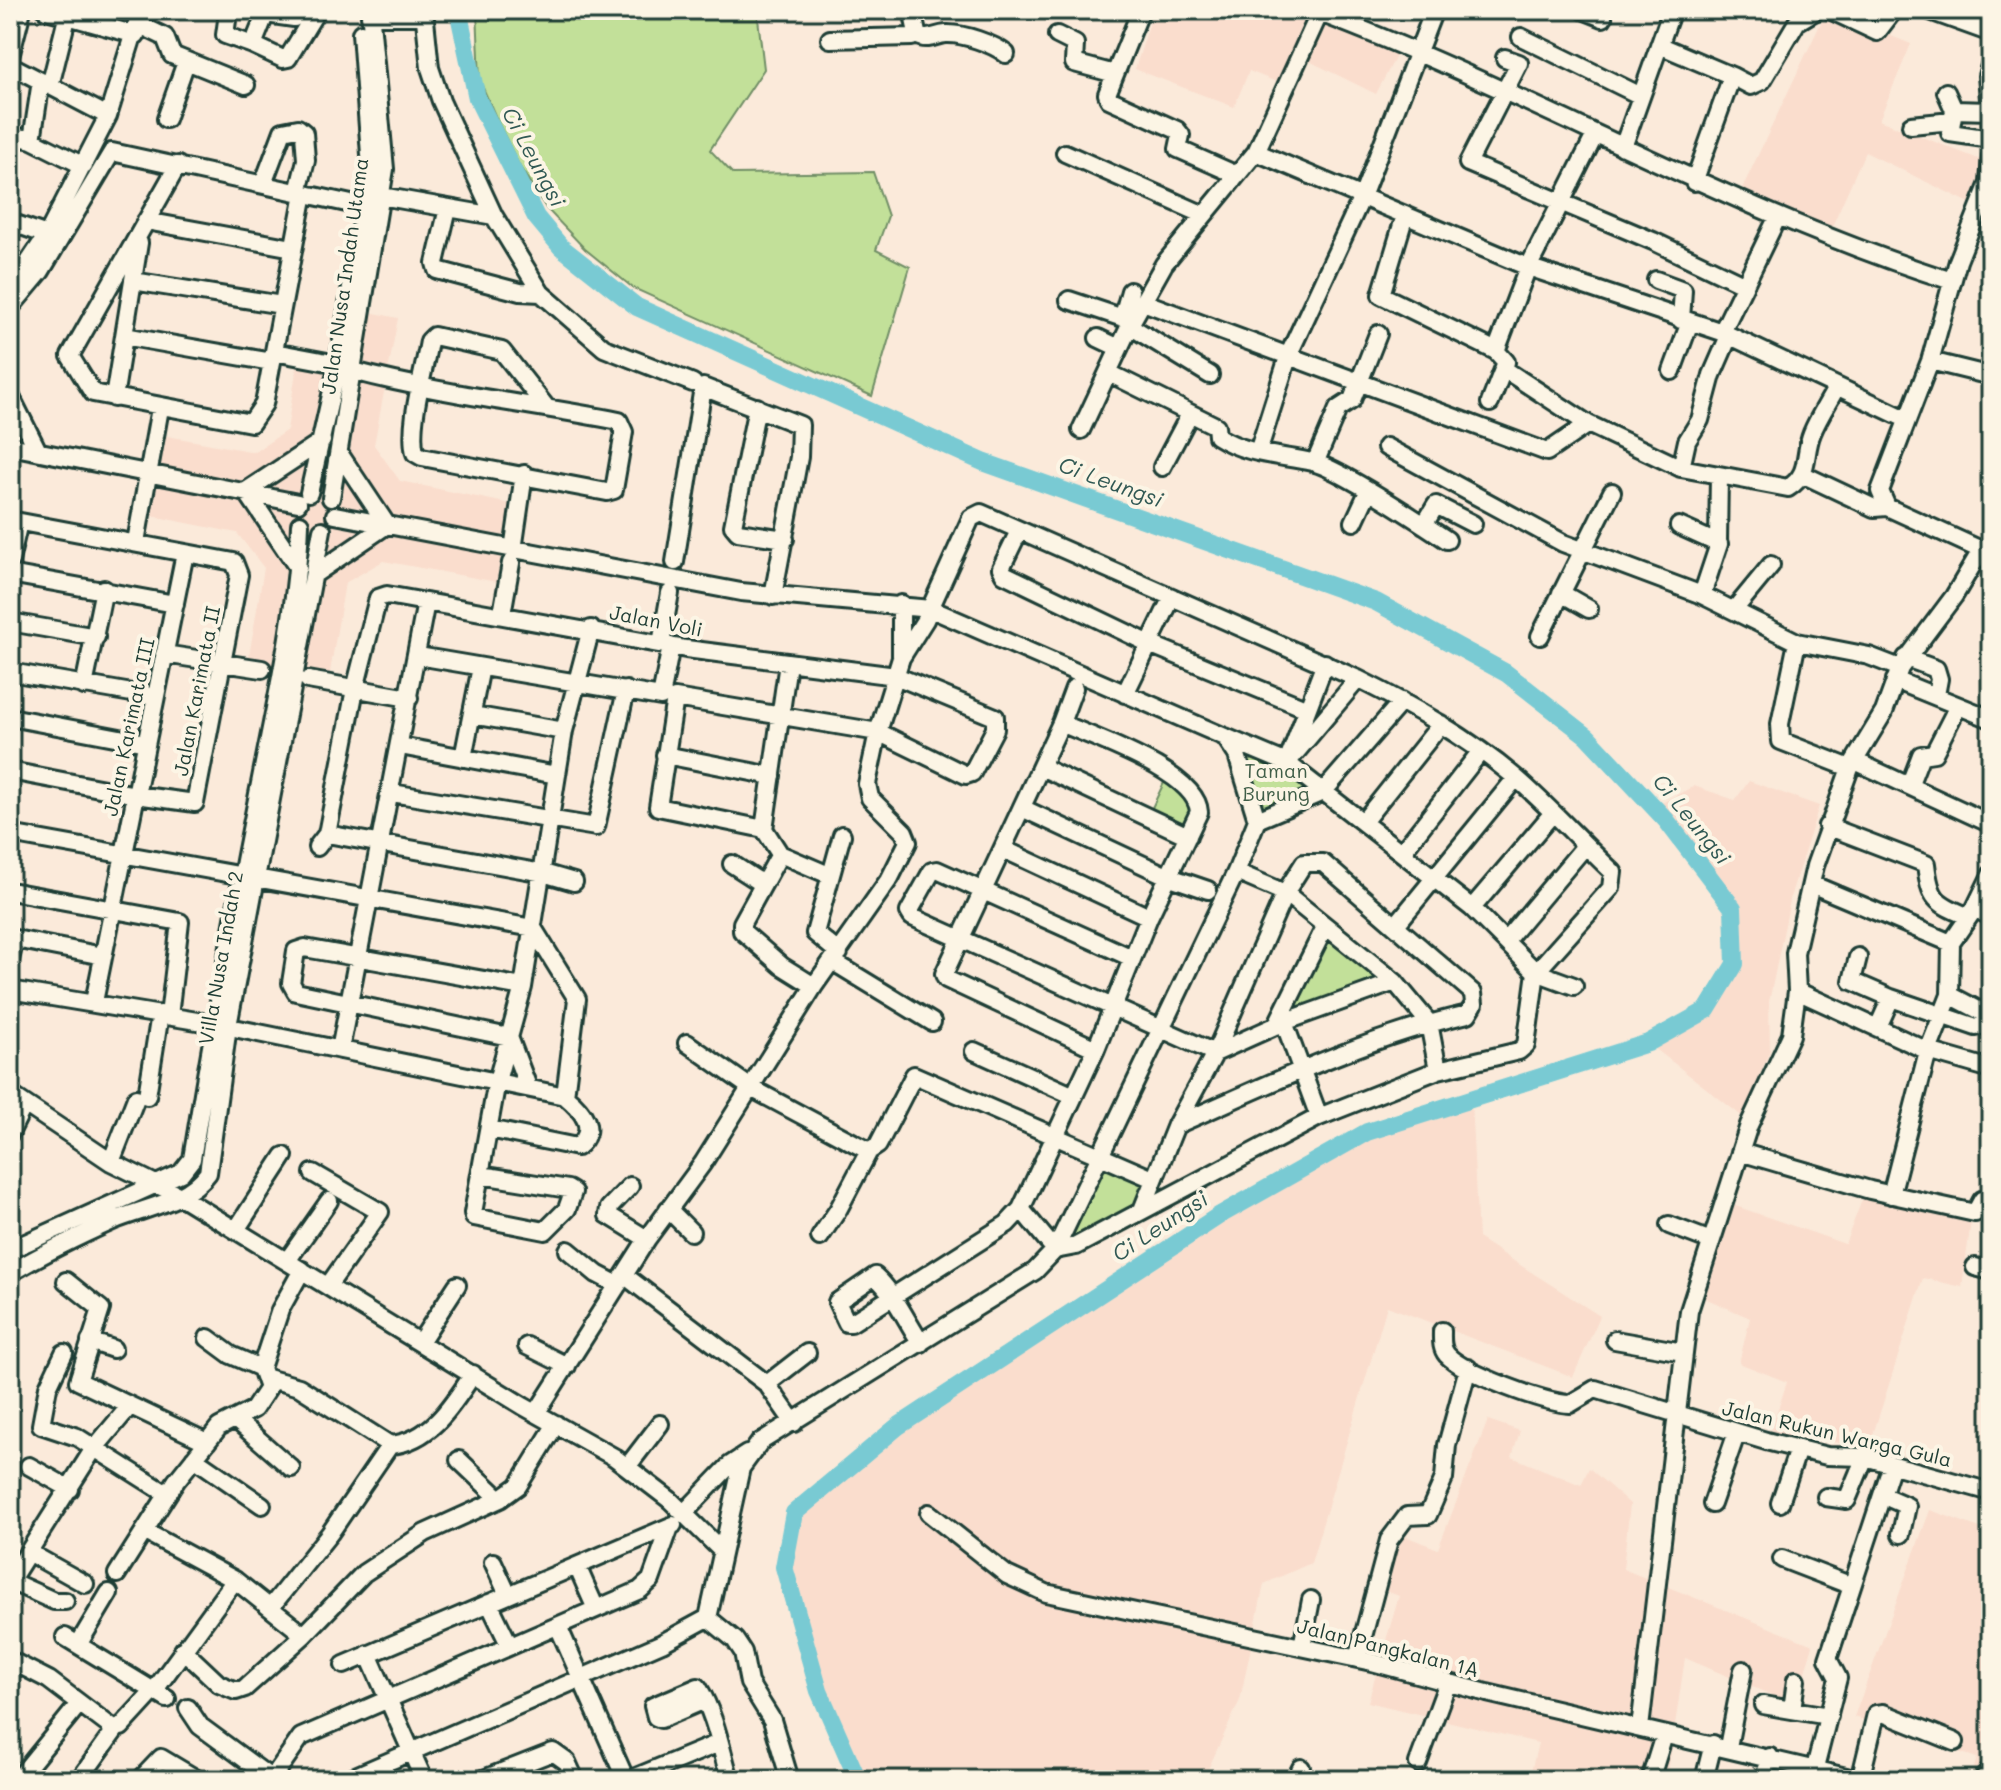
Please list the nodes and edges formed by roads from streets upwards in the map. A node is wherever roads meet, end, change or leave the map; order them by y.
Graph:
1 (22, 10) edge
2 (46, 10) edge
3 (317, 10) edge
4 (912, 10) edge
5 (1141, 10) edge
6 (1434, 10) edge
7 (1583, 10) edge
8 (1672, 10) edge
9 (1817, 10) edge
10 (1830, 10) edge
11 (1894, 10) edge
12 (1927, 10) edge
13 (1320, 11) edge
14 (266, 12) edge
15 (367, 12) edge
16 (228, 13) dead end
17 (424, 13) edge
18 (68, 14) edge
19 (294, 18) dead end
20 (1603, 18) dead end
21 (138, 23) edge
22 (1991, 33) edge
23 (916, 35) junction
24 (1057, 35) dead end
25 (830, 39) dead end
26 (253, 45) junction
27 (1659, 45) junction
28 (1416, 52) junction
29 (1006, 54) dead end
30 (10, 57) edge
31 (186, 62) junction
32 (1991, 62) edge
33 (10, 65) edge
34 (1115, 74) junction
35 (1732, 76) junction
36 (46, 83) junction
37 (1501, 83) junction
38 (246, 85) dead end
39 (1946, 92) dead end
40 (1641, 96) junction
41 (1990, 111) edge
42 (1953, 115) junction
43 (108, 116) junction
44 (166, 119) dead end
45 (1991, 123) edge
46 (1911, 125) dead end
47 (10, 135) edge
48 (1595, 135) junction
49 (1991, 139) edge
50 (32, 140) junction
51 (1623, 147) junction
52 (1256, 152) junction
53 (1065, 153) dead end
54 (1991, 158) edge
55 (178, 165) junction
56 (84, 166) junction
57 (1237, 175) junction
58 (1694, 182) junction
59 (263, 184) junction
60 (1990, 184) edge
61 (301, 192) junction
62 (381, 196) junction
63 (1362, 197) junction
64 (1559, 204) junction
65 (365, 207) junction
66 (448, 208) junction
67 (1202, 214) junction
68 (1405, 215) junction
69 (494, 216) junction
70 (1778, 216) junction
71 (10, 222) edge
72 (144, 225) junction
73 (47, 235) junction
74 (293, 248) junction
75 (1528, 267) junction
76 (1656, 280) dead end
77 (133, 281) junction
78 (1952, 281) junction
79 (1743, 284) junction
80 (10, 290) edge
81 (541, 293) junction
82 (1136, 296) junction
83 (1069, 300) dead end
84 (282, 305) junction
85 (10, 308) edge
86 (1128, 321) junction
87 (1686, 321) junction
88 (1378, 334) dead end
89 (1726, 334) junction
90 (124, 336) junction
91 (1098, 338) dead end
92 (1119, 348) junction
93 (1496, 351) junction
94 (1289, 354) junction
95 (273, 357) junction
96 (1930, 361) junction
97 (346, 368) junction
98 (1504, 369) junction
99 (1672, 371) dead end
100 (1109, 373) junction
101 (418, 374) junction
102 (1210, 375) dead end
103 (1991, 376) edge
104 (1360, 379) junction
105 (693, 383) dead end
106 (1836, 388) junction
107 (10, 395) edge
108 (114, 398) junction
109 (1490, 403) dead end
110 (546, 407) junction
111 (757, 407) junction
112 (160, 408) junction
113 (1190, 414) junction
114 (1906, 419) junction
115 (1588, 424) junction
116 (1081, 430) dead end
117 (322, 441) junction
118 (10, 446) edge
119 (1386, 447) dead end
120 (38, 451) junction
121 (1258, 452) junction
122 (339, 453) junction
123 (1315, 463) junction
124 (1162, 467) dead end
125 (1681, 468) junction
126 (151, 472) junction
127 (524, 474) junction
128 (1719, 475) junction
129 (1804, 475) junction
130 (246, 491) junction
131 (1368, 492) junction
132 (1612, 492) dead end
133 (303, 498) junction
134 (331, 498) junction
135 (1887, 507) junction
136 (335, 515) junction
137 (14, 521) edge
138 (1354, 522) dead end
139 (300, 524) junction
140 (1473, 524) dead end
141 (387, 525) junction
142 (1424, 525) junction
143 (1679, 526) dead end
144 (322, 530) junction
145 (1019, 531) junction
146 (785, 539) junction
147 (1447, 540) dead end
148 (136, 542) junction
149 (1718, 543) junction
150 (1988, 550) edge
151 (1582, 551) junction
152 (185, 553) junction
153 (512, 557) junction
154 (10, 561) edge
155 (675, 562) dead end
156 (1771, 565) dead end
157 (306, 571) junction
158 (10, 574) edge
159 (104, 589) junction
160 (670, 593) dead end
161 (1561, 593) junction
162 (1702, 595) junction
163 (773, 596) junction
164 (1172, 597) junction
165 (426, 602) junction
166 (175, 604) junction
167 (901, 604) junction
168 (931, 609) junction
169 (1589, 609) dead end
170 (1734, 610) junction
171 (502, 614) junction
172 (10, 622) edge
173 (591, 629) junction
174 (1540, 636) dead end
175 (96, 637) junction
176 (1797, 642) junction
177 (666, 645) junction
178 (1152, 645) junction
179 (164, 654) junction
180 (418, 656) junction
181 (901, 658) junction
182 (223, 662) junction
183 (788, 663) junction
184 (1325, 663) junction
185 (481, 667) junction
186 (1900, 668) junction
187 (262, 669) dead end
188 (10, 672) edge
189 (896, 676) junction
190 (1358, 679) junction
191 (308, 680) dead end
192 (577, 681) junction
193 (84, 686) junction
194 (1074, 688) dead end
195 (355, 689) junction
196 (626, 690) junction
197 (1125, 694) junction
198 (1936, 695) junction
199 (155, 697) junction
200 (409, 698) junction
201 (1402, 701) junction
202 (1958, 706) junction
203 (1305, 708) junction
204 (472, 715) junction
205 (781, 716) junction
206 (10, 717) edge
207 (1991, 719) edge
208 (1061, 723) junction
209 (1441, 724) junction
210 (564, 731) junction
211 (878, 732) junction
212 (1225, 737) junction
213 (146, 743) junction
214 (400, 746) junction
215 (1481, 751) junction
216 (665, 755) junction
217 (463, 758) junction
218 (1287, 764) junction
219 (1853, 765) junction
220 (1041, 767) junction
221 (10, 771) edge
222 (557, 775) junction
223 (772, 776) junction
224 (1516, 778) junction
225 (1909, 786) junction
226 (1323, 792) junction
227 (392, 793) junction
228 (136, 795) junction
229 (1022, 808) junction
230 (1552, 814) junction
231 (1257, 820) junction
232 (550, 821) junction
233 (1363, 822) junction
234 (1991, 824) edge
235 (1827, 826) junction
236 (764, 829) junction
237 (10, 834) edge
238 (842, 835) dead end
239 (1188, 836) junction
240 (382, 842) junction
241 (1585, 846) junction
242 (1003, 849) junction
243 (1402, 852) junction
244 (780, 854) junction
245 (124, 855) junction
246 (732, 864) dead end
247 (1236, 872) junction
248 (543, 873) junction
249 (829, 875) junction
250 (1991, 875) edge
251 (1167, 876) junction
252 (248, 878) junction
253 (1435, 879) junction
254 (574, 882) dead end
255 (763, 884) junction
256 (1811, 884) junction
257 (985, 890) junction
258 (1208, 890) dead end
259 (10, 891) edge
260 (1285, 893) junction
261 (370, 900) junction
262 (1472, 908) junction
263 (113, 909) junction
264 (1971, 912) junction
265 (1149, 917) junction
266 (1991, 917) edge
267 (1396, 925) junction
268 (1325, 927) junction
269 (533, 928) junction
270 (962, 939) junction
271 (1507, 939) junction
272 (1951, 943) junction
273 (103, 956) junction
274 (359, 957) junction
275 (835, 957) junction
276 (1858, 957) dead end
277 (1132, 958) junction
278 (10, 960) edge
279 (1536, 972) junction
280 (1395, 982) junction
281 (814, 986) junction
282 (1574, 986) dead end
283 (523, 987) junction
284 (10, 990) edge
285 (1797, 991) junction
286 (1950, 995) junction
287 (1891, 998) junction
288 (94, 1002) junction
289 (350, 1002) junction
290 (1113, 1004) junction
291 (165, 1015) junction
292 (1942, 1015) junction
293 (1990, 1015) edge
294 (932, 1022) dead end
295 (1429, 1023) junction
296 (1280, 1024) junction
297 (227, 1026) junction
298 (1162, 1027) junction
299 (1878, 1027) junction
300 (509, 1037) junction
301 (687, 1043) dead end
302 (1096, 1049) junction
303 (340, 1050) junction
304 (974, 1051) dead end
305 (1928, 1051) junction
306 (1215, 1053) junction
307 (1991, 1069) edge
308 (1302, 1070) junction
309 (1438, 1070) junction
310 (497, 1081) junction
311 (528, 1087) junction
312 (751, 1088) junction
313 (10, 1094) edge
314 (565, 1096) junction
315 (1074, 1096) junction
316 (24, 1105) junction
317 (1319, 1117) junction
318 (1176, 1125) junction
319 (489, 1129) junction
320 (10, 1133) edge
321 (1056, 1135) junction
322 (869, 1151) junction
323 (1740, 1152) junction
324 (284, 1156) dead end
325 (1099, 1156) junction
326 (111, 1162) junction
327 (313, 1173) dead end
328 (481, 1175) junction
329 (1153, 1179) junction
330 (156, 1185) junction
331 (630, 1186) dead end
332 (1891, 1195) junction
333 (180, 1196) junction
334 (329, 1201) dead end
335 (1991, 1201) edge
336 (668, 1209) junction
337 (1021, 1209) junction
338 (1142, 1210) junction
339 (1669, 1225) dead end
340 (236, 1230) junction
341 (691, 1232) dead end
342 (820, 1237) dead end
343 (647, 1239) junction
344 (1711, 1241) junction
345 (10, 1250) edge
346 (568, 1250) dead end
347 (1055, 1250) junction
348 (287, 1261) junction
349 (302, 1270) junction
350 (10, 1273) edge
351 (621, 1280) junction
352 (66, 1281) dead end
353 (457, 1285) dead end
354 (328, 1286) junction
355 (1442, 1331) dead end
356 (208, 1338) dead end
357 (1615, 1340) dead end
358 (90, 1341) junction
359 (420, 1342) junction
360 (921, 1343) junction
361 (527, 1346) dead end
362 (113, 1349) dead end
363 (1683, 1352) junction
364 (807, 1353) dead end
365 (83, 1360) junction
366 (567, 1366) junction
367 (1468, 1368) junction
368 (264, 1373) junction
369 (473, 1374) junction
370 (767, 1384) junction
371 (129, 1407) junction
372 (537, 1412) junction
373 (1674, 1413) junction
374 (235, 1419) junction
375 (794, 1423) junction
376 (556, 1424) junction
377 (660, 1424) dead end
378 (1737, 1432) junction
379 (207, 1442) junction
380 (390, 1445) junction
381 (1798, 1449) junction
382 (93, 1450) junction
383 (750, 1453) junction
384 (1865, 1457) junction
385 (194, 1458) junction
386 (459, 1460) dead end
387 (1892, 1465) junction
388 (29, 1466) dead end
389 (627, 1467) junction
390 (291, 1468) dead end
391 (70, 1489) junction
392 (1991, 1492) edge
393 (167, 1494) junction
394 (1884, 1496) dead end
395 (1826, 1497) dead end
396 (500, 1499) junction
397 (1780, 1503) dead end
398 (1712, 1504) dead end
399 (262, 1505) dead end
400 (929, 1513) dead end
401 (687, 1515) junction
402 (670, 1527) junction
403 (144, 1531) junction
404 (1901, 1534) dead end
405 (721, 1550) junction
406 (28, 1552) junction
407 (1782, 1559) dead end
408 (493, 1562) dead end
409 (577, 1566) junction
410 (117, 1574) dead end
411 (235, 1580) junction
412 (10, 1581) edge
413 (85, 1584) dead end
414 (1852, 1586) junction
415 (109, 1593) dead end
416 (508, 1595) junction
417 (1311, 1600) dead end
418 (65, 1601) dead end
419 (489, 1603) junction
420 (270, 1608) junction
421 (596, 1609) junction
422 (708, 1618) junction
423 (558, 1626) junction
424 (304, 1635) junction
425 (507, 1640) dead end
426 (1302, 1647) junction
427 (183, 1650) junction
428 (368, 1654) junction
429 (1357, 1659) junction
430 (10, 1660) edge
431 (344, 1665) dead end
432 (1743, 1670) dead end
433 (580, 1677) junction
434 (1796, 1680) dead end
435 (1448, 1682) junction
436 (161, 1695) junction
437 (705, 1700) dead end
438 (389, 1701) junction
439 (79, 1704) junction
440 (1763, 1705) dead end
441 (188, 1708) dead end
442 (1792, 1710) junction
443 (1829, 1716) junction
444 (118, 1728) junction
445 (1640, 1728) junction
446 (1664, 1735) junction
447 (1955, 1742) dead end
448 (719, 1743) junction
449 (1721, 1746) junction
450 (411, 1751) junction
451 (1770, 1757) junction
452 (1418, 1763) dead end
453 (1991, 1769) edge
454 (1814, 1774) edge
455 (272, 1779) edge
456 (25, 1780) edge
457 (79, 1780) edge
458 (140, 1780) edge
459 (198, 1780) edge
460 (346, 1780) edge
461 (424, 1780) edge
462 (481, 1780) edge
463 (575, 1780) edge
464 (628, 1780) edge
465 (730, 1780) edge
466 (790, 1780) edge
467 (1650, 1780) edge
468 (1704, 1780) edge
469 (1762, 1780) edge
470 (1860, 1780) edge
471 (1874, 1780) edge
472 (1982, 1780) edge

1 - 30 street
2 - 18 street
3 - 26 street
4 - 23 street
5 - 34 street
6 - 28 street
7 - 20 street
8 - 27 street
9 - 35 street
10 - 11 street
12 - 22 street
13 - 28 street
13 - 52 street
14 - 19 street
14 - 26 street
15 - 17 street
15 - 62 street, Jalan Nusa Indah Utama
15 - 65 street, Jalan Nusa Indah Utama
16 - 26 street
17 - 69 street
18 - 21 street
18 - 36 street
21 - 31 street
21 - 43 street
23 - 25 street
23 - 29 street
24 - 34 street
27 - 35 street
27 - 40 street
28 - 37 street
28 - 63 street
31 - 38 street
31 - 44 street
32 - 41 street
33 - 36 street
34 - 57 street
35 - 58 street
36 - 43 street
36 - 50 street
37 - 40 street
37 - 48 street
37 - 64 street
39 - 42 street
40 - 51 street
41 - 42 street
41 - 45 street
42 - 46 street
42 - 49 street
43 - 56 street
47 - 50 street
48 - 51 street
48 - 64 street
50 - 56 street
51 - 58 street
52 - 57 street
52 - 63 street
53 - 67 street
54 - 60 street
55 - 59 street
55 - 72 street
55 - 85 street
56 - 73 street
57 - 67 street
58 - 70 street
59 - 61 street
59 - 61 street
60 - 78 street
61 - 65 street
61 - 74 street
62 - 66 street
62 - 97 street, Jalan Nusa Indah Utama
63 - 68 street
63 - 94 street
64 - 75 street
64 - 79 street
65 - 97 street, Jalan Nusa Indah Utama
66 - 69 street
66 - 81 street
67 - 82 street
68 - 75 street
68 - 93 street
69 - 81 street
70 - 78 street
70 - 79 street
71 - 73 street
72 - 74 street
72 - 77 street
72 - 108 street
73 - 80 street
74 - 84 street
75 - 87 street
75 - 93 street
76 - 87 street
77 - 84 street
77 - 90 street
78 - 96 street
79 - 89 street
81 - 105 street
82 - 86 street
82 - 94 street
83 - 86 street
84 - 95 street
86 - 92 street
86 - 102 street
87 - 89 street
87 - 99 street
88 - 104 street
89 - 106 street
89 - 125 street
90 - 95 street
90 - 108 street
91 - 92 street
92 - 100 street
93 - 98 street
94 - 104 street
94 - 121 street
95 - 97 street
95 - 112 street
96 - 103 street
96 - 114 street
97 - 101 street
97 - 117 street, Jalan Nusa Indah Utama
97 - 122 street, Jalan Nusa Indah Utama
98 - 109 street
98 - 115 street
100 - 113 street
100 - 116 street
101 - 110 street
101 - 110 street
101 - 127 street
104 - 115 street
104 - 123 street
106 - 114 street
106 - 129 street
107 - 120 street
108 - 112 street
110 - 127 street
111 - 146 street
111 - 146 street
111 - 155 street
112 - 126 street
113 - 121 street
113 - 124 street
114 - 135 street
115 - 125 street
117 - 130 street
117 - 133 street, Jalan Nusa Indah Utama
118 - 120 street
119 - 151 street
120 - 126 street
121 - 123 street
122 - 134 street, Jalan Nusa Indah Utama
122 - 141 street
123 - 131 street
125 - 128 street
126 - 130 street
126 - 148 street
127 - 153 street
128 - 129 street
128 - 149 street
129 - 135 street
130 - 133 street
130 - 157 street
131 - 138 street
131 - 142 street
132 - 151 street
133 - 134 street
133 - 139 street
134 - 136 street
135 - 150 street
136 - 141 street
136 - 144 street
137 - 148 street
137 - 154 street
139 - 144 street
139 - 157 street, Villa Nusa Indah 2
140 - 142 street
141 - 153 street
141 - 157 street
142 - 147 street
143 - 149 street
144 - 157 street, Villa Nusa Indah 2
145 - 164 street
145 - 168 street
145 - 178 street
146 - 163 street
148 - 152 street
149 - 162 street
150 - 186 street
151 - 161 street
151 - 162 street
152 - 166 street, Jalan Karimata III
152 - 182 street, Jalan Karimata II
153 - 163 street
153 - 171 street
156 - 170 street
157 - 252 street, Villa Nusa Indah 2
158 - 159 street
159 - 166 street
159 - 175 street
160 - 177 street
161 - 169 street
161 - 174 street
162 - 170 street
163 - 167 street
164 - 178 street
164 - 184 street
165 - 171 street, Jalan Voli
165 - 180 street
165 - 195 street, Jalan Voli
166 - 179 street, Jalan Karimata III
167 - 168 street
167 - 181 street
168 - 181 street
168 - 197 street
170 - 176 street
171 - 173 street, Jalan Voli
172 - 175 street
173 - 177 street, Jalan Voli
173 - 192 street
175 - 193 street
176 - 186 street
176 - 219 street
177 - 183 street, Jalan Voli
177 - 196 street
178 - 197 street
178 - 203 street
179 - 182 street
179 - 199 street, Jalan Karimata III
180 - 185 street
180 - 200 street
181 - 189 street
182 - 187 street
182 - 228 street, Jalan Karimata II
183 - 189 street, Jalan Voli
183 - 205 street
184 - 190 street
184 - 203 street
185 - 192 street
185 - 204 street
186 - 198 street
186 - 198 street
186 - 219 street
188 - 193 street
189 - 211 street
189 - 211 street, Jalan Voli
190 - 201 street
190 - 218 street
191 - 195 street
192 - 196 street
192 - 210 street
193 - 199 street
194 - 208 street
195 - 200 street
195 - 240 street, Jalan Voli
196 - 232 street
197 - 212 street
198 - 202 street
199 - 213 street, Jalan Karimata III
200 - 214 street
201 - 209 street
201 - 226 street
202 - 207 street
202 - 225 street
203 - 218 street
204 - 210 street
204 - 217 street
205 - 211 street
205 - 216 street
205 - 223 street
206 - 213 street
208 - 220 street
208 - 239 street
209 - 215 street
209 - 233 street
210 - 222 street
211 - 275 street
212 - 218 street
212 - 231 street
213 - 228 street, Jalan Karimata III
214 - 217 street
214 - 227 street
215 - 224 street
215 - 243 street
216 - 223 street
216 - 236 street
217 - 222 street
218 - 226 street
219 - 225 street
219 - 235 street
220 - 229 street
220 - 239 street
221 - 228 street
222 - 232 street
223 - 236 street
224 - 230 street
224 - 253 street
225 - 234 street
226 - 231 street
226 - 233 street
227 - 232 street
227 - 240 street
228 - 245 street, Jalan Karimata III
229 - 242 street
229 - 251 street
230 - 241 street
230 - 262 street
231 - 247 street
232 - 248 street
233 - 243 street
235 - 256 street
235 - 264 street
236 - 244 street
237 - 245 street
238 - 249 street
239 - 251 street
240 - 248 street, Jalan Voli
240 - 261 street
241 - 271 street
241 - 279 street
242 - 257 street
242 - 265 street
243 - 253 street
244 - 249 street
244 - 255 street
245 - 252 street
245 - 263 street, Jalan Karimata III
246 - 255 street
247 - 260 street
247 - 298 street
248 - 254 street, Jalan Voli
248 - 269 street
249 - 275 street
250 - 264 street
251 - 258 street
251 - 265 street
252 - 261 street
252 - 297 street, Villa Nusa Indah 2
253 - 262 street
253 - 267 street
255 - 281 street
256 - 272 street
256 - 285 street
257 - 270 street
257 - 270 street
257 - 277 street
259 - 263 street
260 - 267 street
260 - 268 street
260 - 306 street
261 - 269 street
261 - 274 street
262 - 271 street
263 - 273 street, Jalan Karimata III
263 - 291 street
264 - 266 street
264 - 272 street
265 - 277 street
267 - 295 street
268 - 280 street
268 - 296 street
269 - 283 street
269 - 314 street
270 - 290 street
270 - 302 street
271 - 279 street
272 - 286 street
273 - 278 street
273 - 288 street, Jalan Karimata III
274 - 283 street
274 - 289 street
274 - 289 street
275 - 281 street
275 - 294 street
276 - 287 street
277 - 290 street
279 - 282 street
279 - 309 street
280 - 295 street
280 - 296 street
281 - 312 street
283 - 300 street
284 - 288 street
285 - 299 street
285 - 323 street
286 - 292 street
286 - 293 street
287 - 292 street
287 - 299 street
288 - 291 street
289 - 300 street
289 - 303 street
290 - 298 street
290 - 302 street
291 - 297 street
291 - 326 street
292 - 293 street
292 - 305 street
295 - 308 street
295 - 309 street
296 - 306 street
296 - 308 street
297 - 303 street
297 - 330 street, Villa Nusa Indah 2
297 - 333 street, Villa Nusa Indah 2
298 - 306 street
298 - 325 street
299 - 305 street
300 - 310 street
300 - 311 street
301 - 312 street
302 - 315 street
303 - 310 street
304 - 315 street
305 - 307 street
305 - 332 street
306 - 318 street
308 - 317 street
308 - 318 street
309 - 317 street
310 - 311 street
310 - 319 street
311 - 314 street
312 - 322 street
312 - 336 street
313 - 316 street
314 - 319 street
315 - 321 street
316 - 320 street
316 - 326 street
317 - 338 street
318 - 329 street
319 - 328 street
321 - 322 street
321 - 325 street
321 - 337 street
322 - 342 street
323 - 332 street
323 - 344 street
324 - 340 street
325 - 329 street
325 - 347 street
326 - 330 street
327 - 354 street
328 - 328 street
329 - 338 street
330 - 333 street
330 - 345 street, Villa Nusa Indah 2
331 - 343 street
332 - 335 street
333 - 340 street
333 - 350 street, Villa Nusa Indah 2
334 - 348 street
336 - 341 street
336 - 343 street
337 - 347 street
337 - 360 street
338 - 347 street
339 - 344 street
340 - 348 street
343 - 351 street
344 - 363 street
346 - 351 street
347 - 360 street
348 - 349 street
349 - 354 street
349 - 368 street
351 - 366 street
351 - 370 street
352 - 358 street
353 - 359 street
354 - 359 street
355 - 367 street
356 - 368 street
357 - 363 street
358 - 362 street
358 - 365 street
359 - 369 street
360 - 375 street
361 - 366 street
363 - 373 street
364 - 370 street
365 - 371 street
365 - 382 street
366 - 372 street
367 - 373 street, Jalan Rukun Warga Gula
367 - 429 street
368 - 374 street
368 - 380 street
369 - 372 street
369 - 380 street
370 - 375 street
371 - 379 street
371 - 382 street
372 - 376 street
373 - 378 street, Jalan Rukun Warga Gula
373 - 445 street
374 - 379 street
374 - 390 street
375 - 383 street
376 - 389 street
376 - 396 street
377 - 389 street
378 - 381 street, Jalan Rukun Warga Gula
378 - 398 street
379 - 385 street
380 - 420 street
381 - 384 street, Jalan Rukun Warga Gula
381 - 397 street
382 - 391 street
382 - 393 street
383 - 401 street
383 - 405 street
384 - 387 street, Jalan Rukun Warga Gula
384 - 395 street
385 - 393 street
385 - 399 street
386 - 396 street
387 - 392 street, Jalan Rukun Warga Gula
387 - 414 street
388 - 391 street
389 - 401 street
391 - 406 street
393 - 403 street
394 - 404 street
396 - 424 street
400 - 426 street, Jalan Pangkalan 1A
401 - 402 street
401 - 405 street
402 - 409 street
402 - 421 street
403 - 410 street
403 - 411 street
405 - 422 street
406 - 412 street
406 - 413 street
407 - 414 street
408 - 416 street
409 - 416 street
409 - 421 street
411 - 420 street
411 - 427 street
412 - 418 street
414 - 443 street
415 - 436 street
416 - 419 street
417 - 426 street
419 - 425 street
419 - 428 street
420 - 424 street
421 - 423 street
422 - 433 street
422 - 466 street
423 - 433 street
423 - 438 street
424 - 427 street
426 - 429 street, Jalan Pangkalan 1A
427 - 436 street
428 - 431 street
428 - 438 street
429 - 435 street, Jalan Pangkalan 1A
430 - 439 street
432 - 449 street
433 - 450 street
433 - 464 street
434 - 442 street
435 - 445 street, Jalan Pangkalan 1A
435 - 452 street
436 - 444 street
437 - 448 street
438 - 450 street
438 - 455 street
439 - 444 street
439 - 456 street
440 - 442 street
441 - 455 street
442 - 443 street
443 - 454 street
444 - 457 street
445 - 446 street, Jalan Pangkalan 1A
446 - 449 street, Jalan Pangkalan 1A
446 - 467 street
447 - 470 street
448 - 464 street
448 - 465 street
449 - 451 street, Jalan Pangkalan 1A
449 - 468 street
450 - 460 street
450 - 461 street
451 - 454 street, Jalan Pangkalan 1A
451 - 469 street
453 - 472 street
454 - 470 street, Jalan Pangkalan 1A
458 - 459 street
462 - 463 street
470 - 471 street, Jalan Pangkalan 1A

